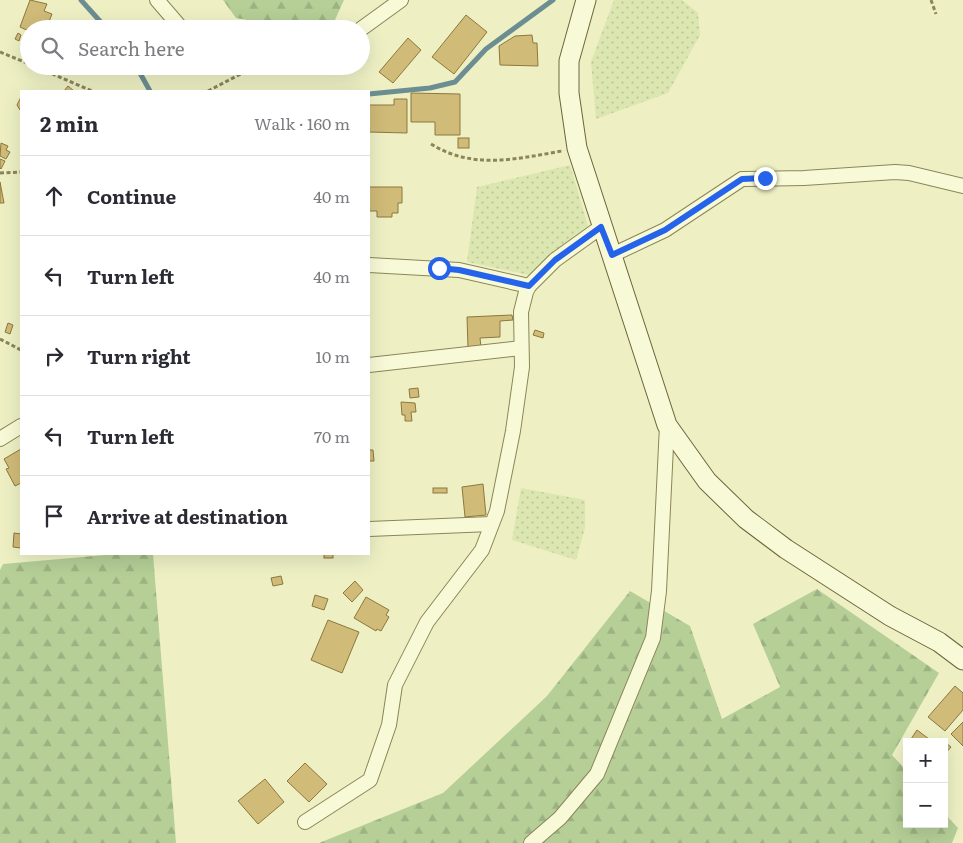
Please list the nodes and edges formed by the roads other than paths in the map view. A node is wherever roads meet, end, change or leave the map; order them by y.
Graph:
1 (157, 0) edge
2 (401, 0) edge
3 (586, 0) edge
4 (174, 20) edge
5 (370, 22) edge
6 (963, 186) edge
7 (601, 227) junction
8 (612, 255) junction
9 (370, 266) edge
10 (529, 286) junction
11 (521, 348) junction
12 (370, 365) edge
13 (667, 425) junction
14 (20, 427) edge
15 (0, 439) edge
16 (491, 524) junction
17 (370, 530) edge
18 (963, 660) edge
19 (305, 822) dead end
20 (531, 843) edge

1 - 4 street
2 - 5 street
3 - 7 street
6 - 8 street
7 - 8 street
7 - 10 street
8 - 13 street
9 - 10 street
10 - 11 street
11 - 12 street
11 - 16 street
13 - 18 street
13 - 20 street
14 - 15 street
16 - 17 street
16 - 19 street

